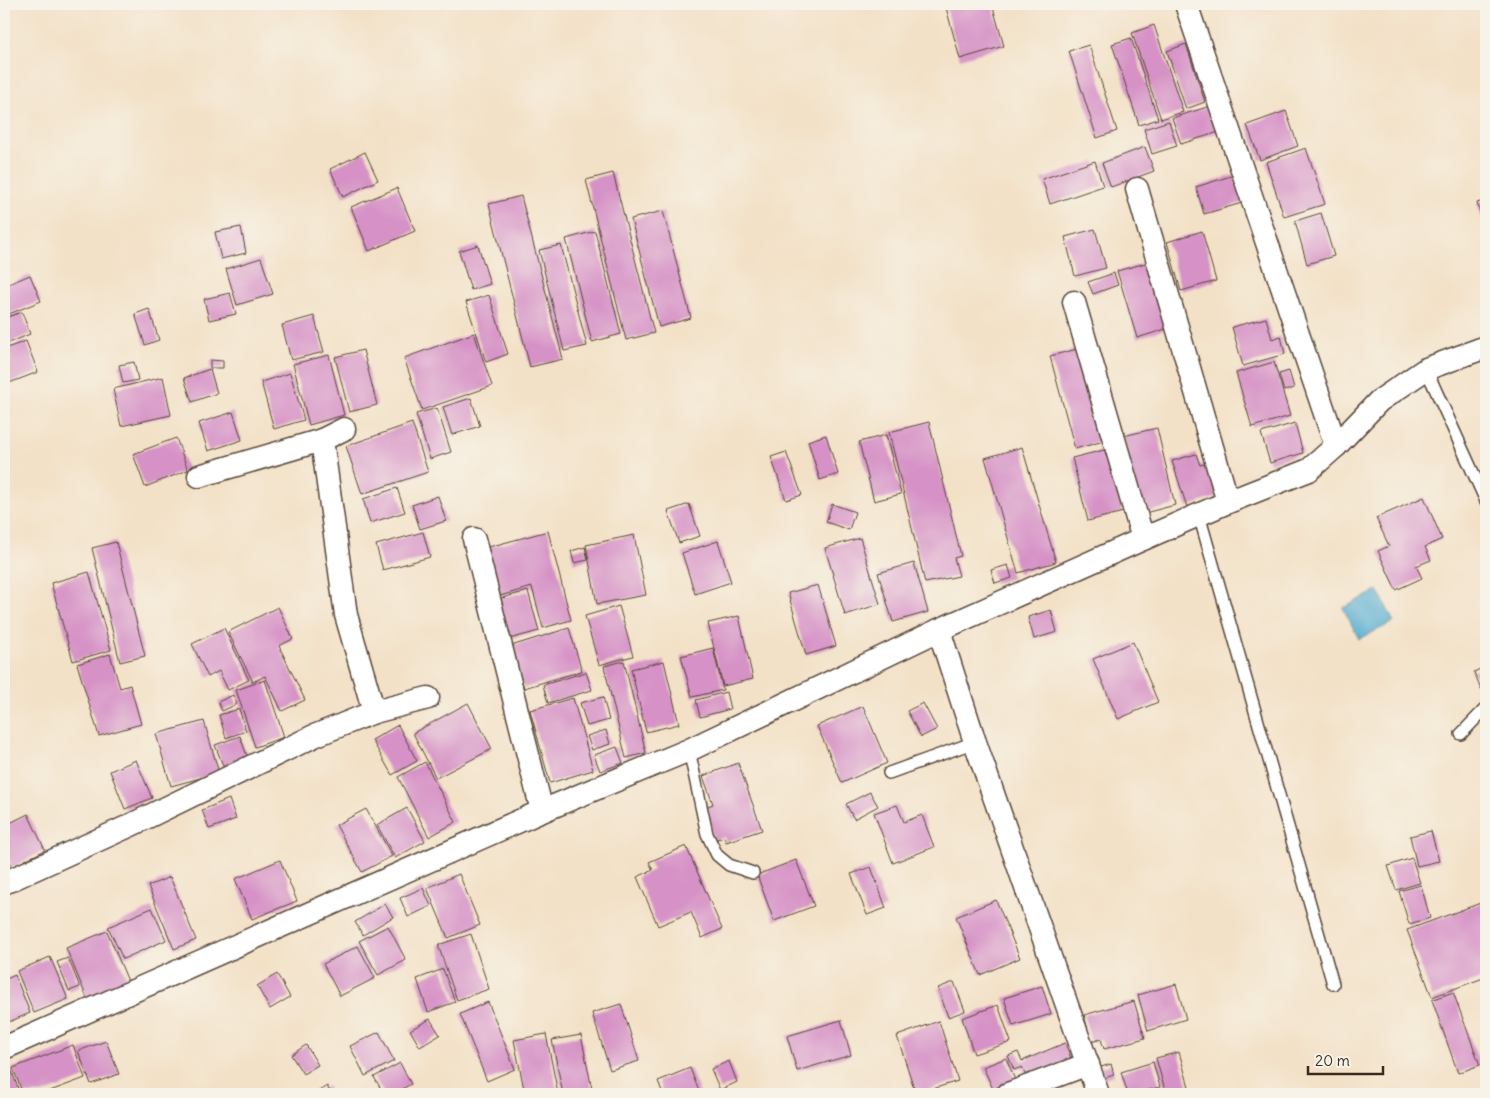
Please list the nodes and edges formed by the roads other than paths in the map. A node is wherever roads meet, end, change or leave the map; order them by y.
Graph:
1 (1186, 4) edge
2 (1137, 189) dead end
3 (1074, 302) dead end
4 (1486, 347) edge
5 (1426, 369) junction
6 (344, 429) dead end
7 (322, 440) junction
8 (1336, 446) junction
9 (199, 476) dead end
10 (1486, 501) edge
11 (1228, 502) junction
12 (1199, 515) junction
13 (474, 539) dead end
14 (1143, 539) junction
15 (939, 630) junction
16 (428, 698) dead end
17 (1486, 708) edge
18 (374, 712) junction
19 (1460, 734) dead end
20 (974, 742) junction
21 (688, 750) junction
22 (889, 773) dead end
23 (542, 812) junction
24 (754, 873) dead end
25 (4, 883) edge
26 (1333, 984) dead end
27 (4, 1048) edge
28 (1088, 1064) junction
29 (1008, 1094) edge
30 (1098, 1094) edge

1 - 8 street
2 - 11 street
3 - 14 street
4 - 5 street
5 - 8 street
5 - 10 lane
6 - 7 street
7 - 9 street
7 - 18 street
8 - 11 street
11 - 12 street
12 - 14 street
12 - 26 lane
13 - 23 street
14 - 15 street
15 - 20 street
15 - 21 street
16 - 18 street
17 - 19 lane
18 - 25 street
20 - 22 lane
20 - 28 street
21 - 23 street
21 - 24 lane
23 - 27 street
28 - 29 street
28 - 30 street

